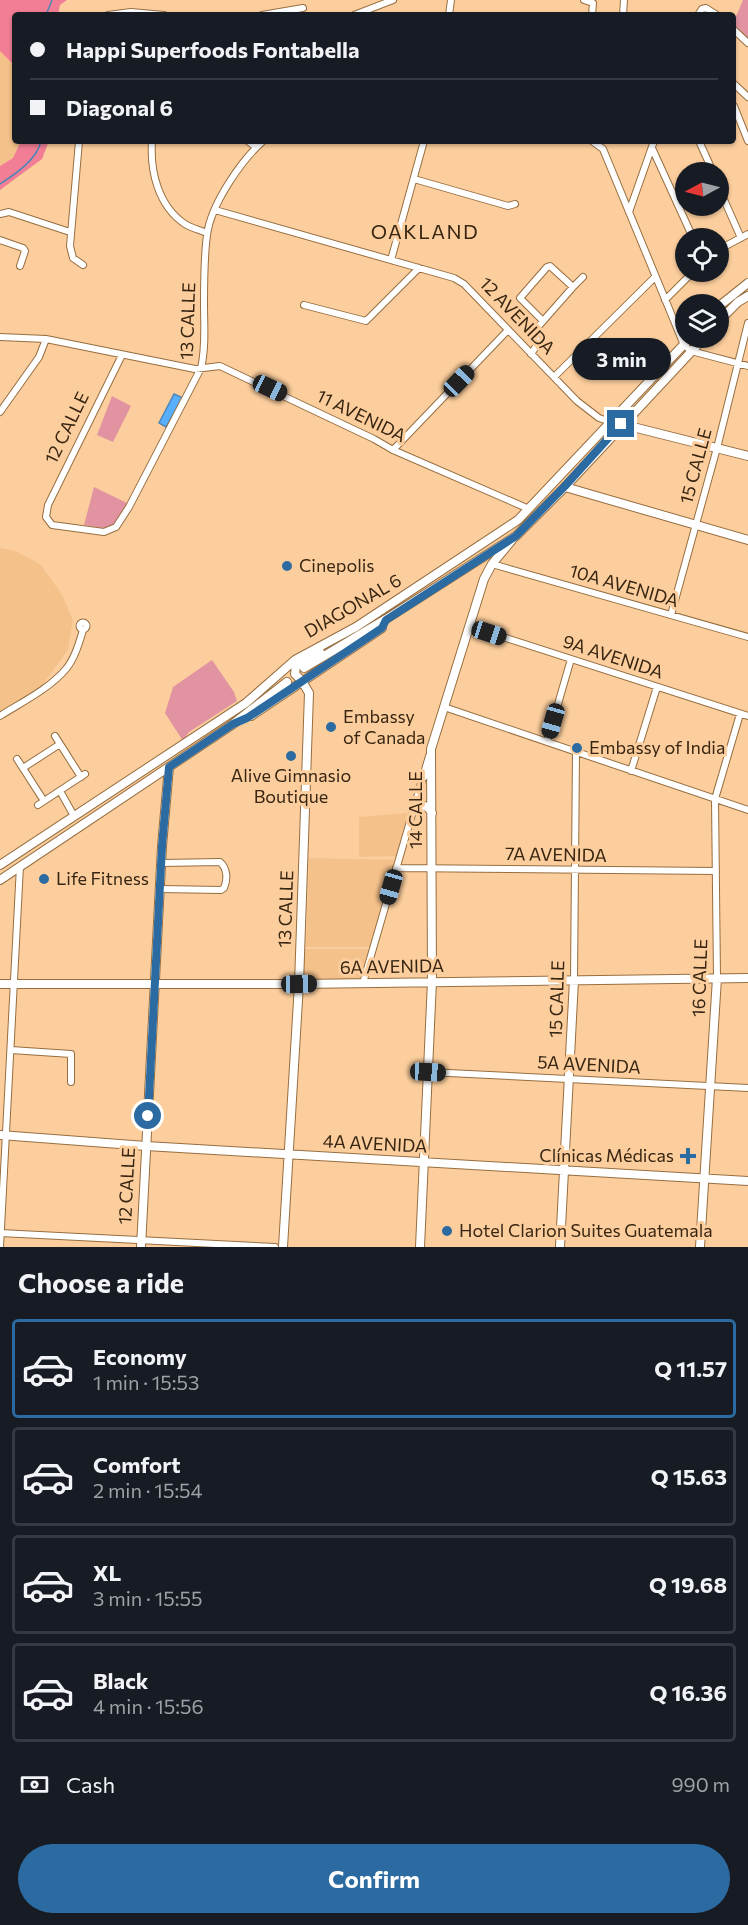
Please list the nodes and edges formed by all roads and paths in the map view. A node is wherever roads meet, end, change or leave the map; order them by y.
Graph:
1 (393, 0) edge
2 (584, 0) edge
3 (303, 8) dead end
4 (280, 12) edge
5 (362, 12) edge
6 (592, 12) edge
7 (700, 12) edge
8 (714, 12) edge
9 (736, 32) edge
10 (748, 43) edge
11 (736, 86) edge
12 (748, 97) edge
13 (736, 111) edge
14 (748, 141) edge
15 (79, 144) edge
16 (152, 144) edge
17 (252, 144) edge
18 (260, 144) edge
19 (423, 144) edge
20 (598, 144) edge
21 (653, 144) edge
22 (700, 144) edge
23 (256, 147) junction
24 (708, 162) edge
25 (414, 179) junction
26 (515, 204) dead end
27 (214, 210) junction
28 (729, 211) edge
29 (629, 212) junction
30 (0, 214) edge
31 (689, 228) edge
32 (70, 232) junction
33 (207, 233) junction
34 (748, 234) edge
35 (741, 238) junction
36 (0, 240) edge
37 (729, 244) edge
38 (391, 260) junction
39 (83, 265) dead end
40 (20, 266) dead end
41 (419, 268) junction
42 (583, 277) dead end
43 (656, 277) junction
44 (683, 282) edge
45 (748, 283) edge
46 (573, 287) junction
47 (748, 296) edge
48 (729, 298) edge
49 (665, 300) junction
50 (304, 305) dead end
51 (729, 311) edge
52 (543, 321) junction
53 (675, 322) edge
54 (748, 324) edge
55 (508, 330) junction
56 (0, 337) edge
57 (46, 339) junction
58 (687, 348) junction
59 (531, 354) junction
60 (122, 355) junction
61 (738, 363) junction
62 (748, 366) edge
63 (201, 368) junction
64 (554, 377) junction
65 (0, 412) edge
66 (611, 422) junction
67 (621, 424) junction
68 (717, 448) junction
69 (393, 450) junction
70 (748, 456) edge
71 (565, 486) junction
72 (529, 509) junction
73 (695, 524) junction
74 (110, 531) joint
75 (516, 536) junction
76 (748, 540) edge
77 (492, 564) junction
78 (671, 615) junction
79 (386, 620) junction
80 (469, 626) junction
81 (83, 630) dead end
82 (346, 633) junction
83 (748, 637) edge
84 (571, 659) junction
85 (304, 669) dead end
86 (302, 681) junction
87 (291, 684) junction
88 (657, 687) junction
89 (309, 693) junction
90 (444, 707) junction
91 (740, 714) junction
92 (0, 716) edge
93 (748, 716) edge
94 (55, 736) dead end
95 (547, 742) junction
96 (60, 744) junction
97 (576, 752) junction
98 (18, 759) dead end
99 (169, 767) junction
100 (23, 768) junction
101 (631, 771) junction
102 (427, 776) junction
103 (127, 781) junction
104 (147, 781) junction
105 (60, 791) junction
106 (166, 795) junction
107 (715, 799) junction
108 (748, 810) edge
109 (413, 812) junction
110 (432, 813) junction
111 (74, 816) junction
112 (162, 863) junction
113 (0, 865) edge
114 (20, 866) junction
115 (396, 868) junction
116 (432, 868) junction
117 (574, 871) junction
118 (716, 871) junction
119 (0, 880) edge
120 (160, 889) junction
121 (717, 978) junction
122 (748, 978) edge
123 (574, 980) junction
124 (432, 981) junction
125 (363, 983) junction
126 (0, 984) edge
127 (14, 984) junction
128 (155, 984) junction
129 (299, 984) junction
130 (11, 1050) junction
131 (428, 1072) junction
132 (569, 1079) junction
133 (71, 1082) dead end
134 (710, 1086) junction
135 (748, 1088) edge
136 (3, 1135) edge
137 (146, 1146) junction
138 (289, 1154) junction
139 (424, 1162) junction
140 (564, 1170) junction
141 (704, 1179) junction
142 (748, 1181) edge
143 (1, 1233) edge
144 (141, 1244) edge
145 (0, 1247) edge
146 (275, 1247) edge
147 (283, 1247) edge
148 (420, 1247) edge
149 (560, 1247) edge
150 (700, 1247) edge

1 - 5 street
2 - 6 street
3 - 4 street
7 - 8 street
9 - 10 street
11 - 12 street
13 - 14 street
15 - 32 street
16 - 33 street
17 - 23 street
18 - 23 street, 13 CALLE
19 - 25 street
20 - 29 street
21 - 29 street
21 - 31 street
22 - 24 street
23 - 27 street, 13 CALLE
25 - 26 street
25 - 38 street
27 - 33 street, 13 CALLE
27 - 38 street, 12 AVENIDA
28 - 35 street
29 - 43 street
30 - 32 street
32 - 39 street
33 - 63 street, 13 CALLE
34 - 35 street
35 - 37 street
36 - 40 street
38 - 41 street, 12 AVENIDA
41 - 50 street
41 - 55 street, 12 AVENIDA
42 - 46 street
43 - 49 street
43 - 64 street
44 - 49 street
45 - 48 main road
46 - 52 street
46 - 52 street
47 - 51 main road
49 - 53 street
52 - 59 street
54 - 61 street, 15 CALLE
55 - 59 street, 12 AVENIDA
55 - 69 street
56 - 57 street, 11 AVENIDA
57 - 60 street, 11 AVENIDA
57 - 65 street
58 - 61 street
58 - 66 main road, DIAGONAL 6
58 - 67 main road, DIAGONAL 6
59 - 64 street, 12 AVENIDA
60 - 63 street, 11 AVENIDA
60 - 74 street, 12 CALLE
61 - 62 street
61 - 68 street, 15 CALLE
63 - 69 street, 11 AVENIDA
63 - 74 street, 13 CALLE
64 - 66 street, 12 AVENIDA
66 - 67 main road, 12 AVENIDA
66 - 72 main road, DIAGONAL 6
67 - 68 street, 12 AVENIDA
67 - 71 main road, DIAGONAL 6
68 - 70 street, 12 AVENIDA
68 - 73 street, 15 CALLE
69 - 72 street, 11 AVENIDA
71 - 73 street
71 - 75 main road, DIAGONAL 6
72 - 82 main road, DIAGONAL 6
73 - 76 street
73 - 78 street, 15 CALLE
75 - 77 street, 14 CALLE
75 - 79 main road, DIAGONAL 6
77 - 78 street, 10A AVENIDA
77 - 80 street, 14 CALLE
78 - 83 street, 10A AVENIDA
79 - 85 main road, DIAGONAL 6
79 - 86 main road, DIAGONAL 6
80 - 84 street, 9A AVENIDA
80 - 90 street, 14 CALLE
81 - 92 street
82 - 86 main road
82 - 103 main road, DIAGONAL 6
84 - 88 street, 9A AVENIDA
84 - 95 street
86 - 87 main road, DIAGONAL 6
86 - 89 street
87 - 89 street
87 - 99 main road, DIAGONAL 6
88 - 91 street, 9A AVENIDA
88 - 101 street
89 - 129 street, 13 CALLE
90 - 95 street
90 - 102 street, 14 CALLE
91 - 93 street, 9A AVENIDA
91 - 107 street, 16 CALLE
94 - 96 street
95 - 97 street
96 - 100 street
96 - 105 street
97 - 101 street
97 - 117 street, 15 CALLE
98 - 100 street
99 - 104 main road
99 - 106 main road, 12 CALLE
100 - 105 street
101 - 107 street
102 - 109 street
102 - 110 street, 14 CALLE
103 - 104 main road
103 - 111 main road, DIAGONAL 6
104 - 106 main road
104 - 114 main road
105 - 111 street
106 - 112 main road, 12 CALLE
107 - 108 street
107 - 118 street, 16 CALLE
109 - 110 street
109 - 115 street
110 - 116 street, 14 CALLE
111 - 113 main road, DIAGONAL 6
112 - 120 main road, 12 CALLE
112 - 120 street
114 - 119 main road
114 - 127 street
115 - 116 street, 7A AVENIDA
115 - 125 street
116 - 117 street, 7A AVENIDA
116 - 124 street, 14 CALLE
117 - 118 street, 7A AVENIDA
117 - 123 street, 15 CALLE
118 - 121 street, 16 CALLE
120 - 128 main road, 12 CALLE
121 - 122 street, 6A AVENIDA
121 - 123 street, 6A AVENIDA
121 - 134 street, 16 CALLE
123 - 124 street, 6A AVENIDA
123 - 132 street, 15 CALLE
124 - 125 street, 6A AVENIDA
124 - 131 street, 14 CALLE
125 - 129 street, 6A AVENIDA
126 - 127 street, 6A AVENIDA
127 - 128 street, 6A AVENIDA
127 - 130 street
128 - 129 street, 6A AVENIDA
128 - 137 main road, 12 CALLE
129 - 138 street, 13 CALLE
130 - 133 street
130 - 136 street
131 - 132 street, 5A AVENIDA
131 - 139 street, 14 CALLE
132 - 134 street, 5A AVENIDA
132 - 140 street, 15 CALLE
134 - 135 street, 5A AVENIDA
134 - 141 street, 16 CALLE
136 - 137 street, 4A AVENIDA
136 - 143 street
137 - 138 street, 4A AVENIDA
137 - 144 main road, 12 CALLE
138 - 139 street, 4A AVENIDA
138 - 147 street, 13 CALLE
139 - 140 street, 4A AVENIDA
139 - 148 street, 14 CALLE
140 - 141 street, 4A AVENIDA
140 - 149 street, 15 CALLE
141 - 142 street, 4A AVENIDA
141 - 150 street, 16 CALLE
143 - 144 street
143 - 145 street
144 - 146 street

